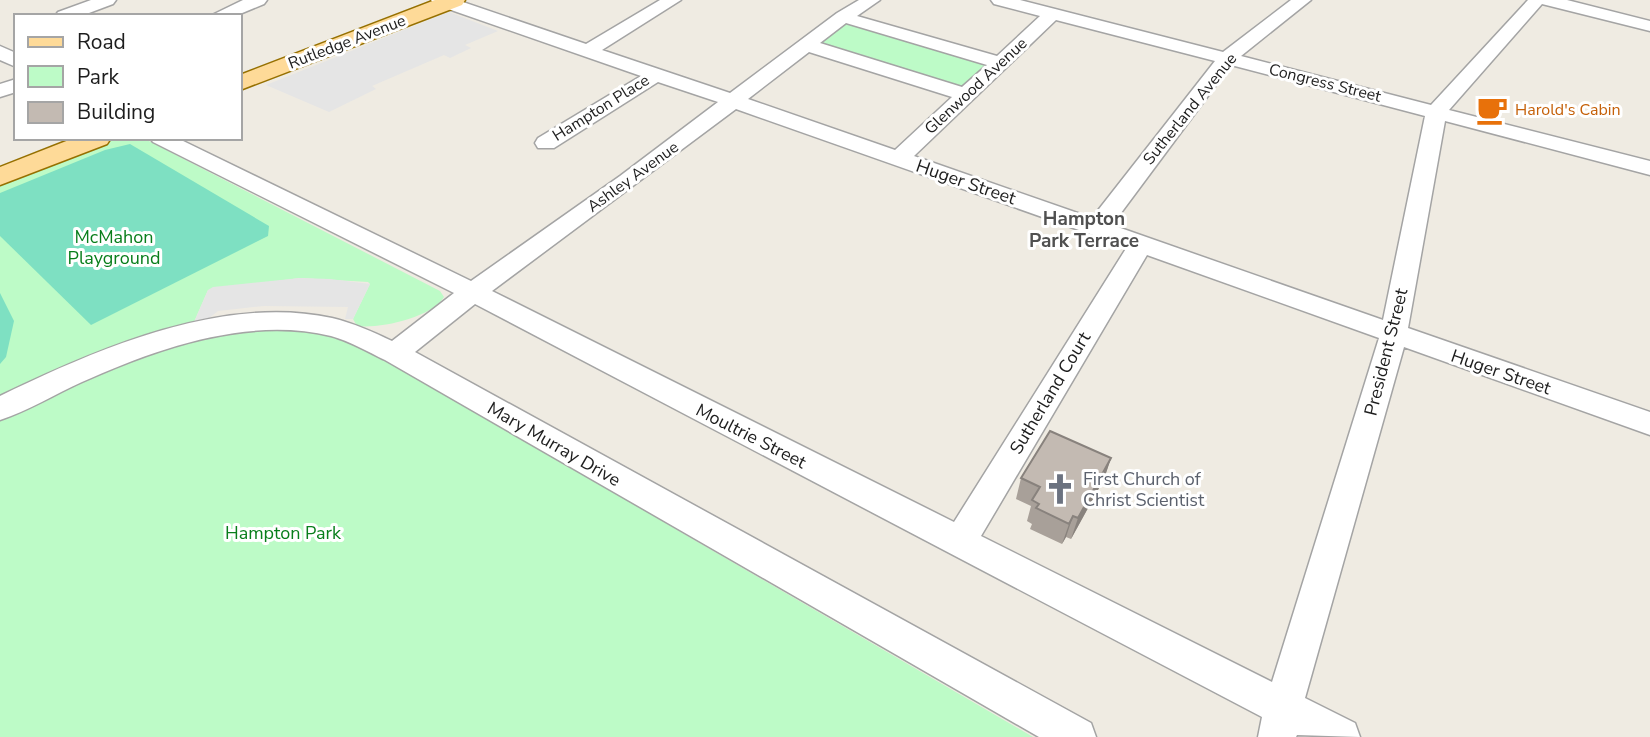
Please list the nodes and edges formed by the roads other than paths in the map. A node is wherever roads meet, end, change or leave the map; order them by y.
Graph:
1 (107, 0) edge
2 (258, 0) edge
3 (672, 0) edge
4 (871, 0) edge
5 (1000, 0) edge
6 (1537, 0) edge
7 (1546, 0) edge
8 (447, 1) edge
9 (1295, 1) edge
10 (1053, 13) junction
11 (69, 14) edge
12 (224, 14) edge
13 (843, 17) junction
14 (1650, 26) edge
15 (3, 43) edge
16 (807, 45) junction
17 (587, 51) junction
18 (14, 58) edge
19 (1227, 58) junction
20 (1000, 63) junction
21 (657, 74) junction
22 (242, 82) edge
23 (966, 95) junction
24 (733, 102) junction
25 (1436, 112) junction
26 (94, 140) edge
27 (164, 140) edge
28 (546, 143) dead end
29 (899, 158) junction
30 (1650, 168) edge
31 (0, 177) edge
32 (1097, 228) junction
33 (1141, 244) junction
34 (473, 292) junction
35 (1394, 334) junction
36 (395, 354) junction
37 (0, 409) edge
38 (1650, 424) edge
39 (959, 543) junction
40 (1278, 729) edge
41 (1077, 737) edge
42 (1341, 737) edge

1 - 11 street
2 - 12 street
3 - 17 street
4 - 13 street, Ashley Avenue
5 - 10 street, Congress Street
6 - 25 street
7 - 14 street
8 - 17 street, Huger Street
8 - 22 main road, Rutledge Avenue
9 - 19 street, Sutherland Avenue
10 - 19 street, Congress Street
10 - 20 street, Glenwood Avenue
13 - 16 street, Ashley Avenue
13 - 20 street
15 - 18 street
16 - 23 street
16 - 24 street, Ashley Avenue
17 - 21 street, Huger Street
19 - 25 street, Congress Street
19 - 32 street, Sutherland Avenue
20 - 23 street, Glenwood Avenue
21 - 24 street, Huger Street
21 - 28 street, Hampton Place
23 - 29 street, Glenwood Avenue
24 - 29 street, Huger Street
24 - 34 street, Ashley Avenue
25 - 30 street, Congress Street
25 - 35 street, President Street
26 - 31 main road
27 - 34 street, Moultrie Street
29 - 32 street, Huger Street
32 - 33 street, Huger Street
33 - 35 street, Huger Street
33 - 39 street, Sutherland Court
34 - 36 street, Ashley Avenue
34 - 39 street, Moultrie Street
35 - 38 street, Huger Street
35 - 40 street, President Street
36 - 37 street, Mary Murray Drive
36 - 41 street, Mary Murray Drive
39 - 40 street, Moultrie Street
40 - 42 street, Moultrie Street

